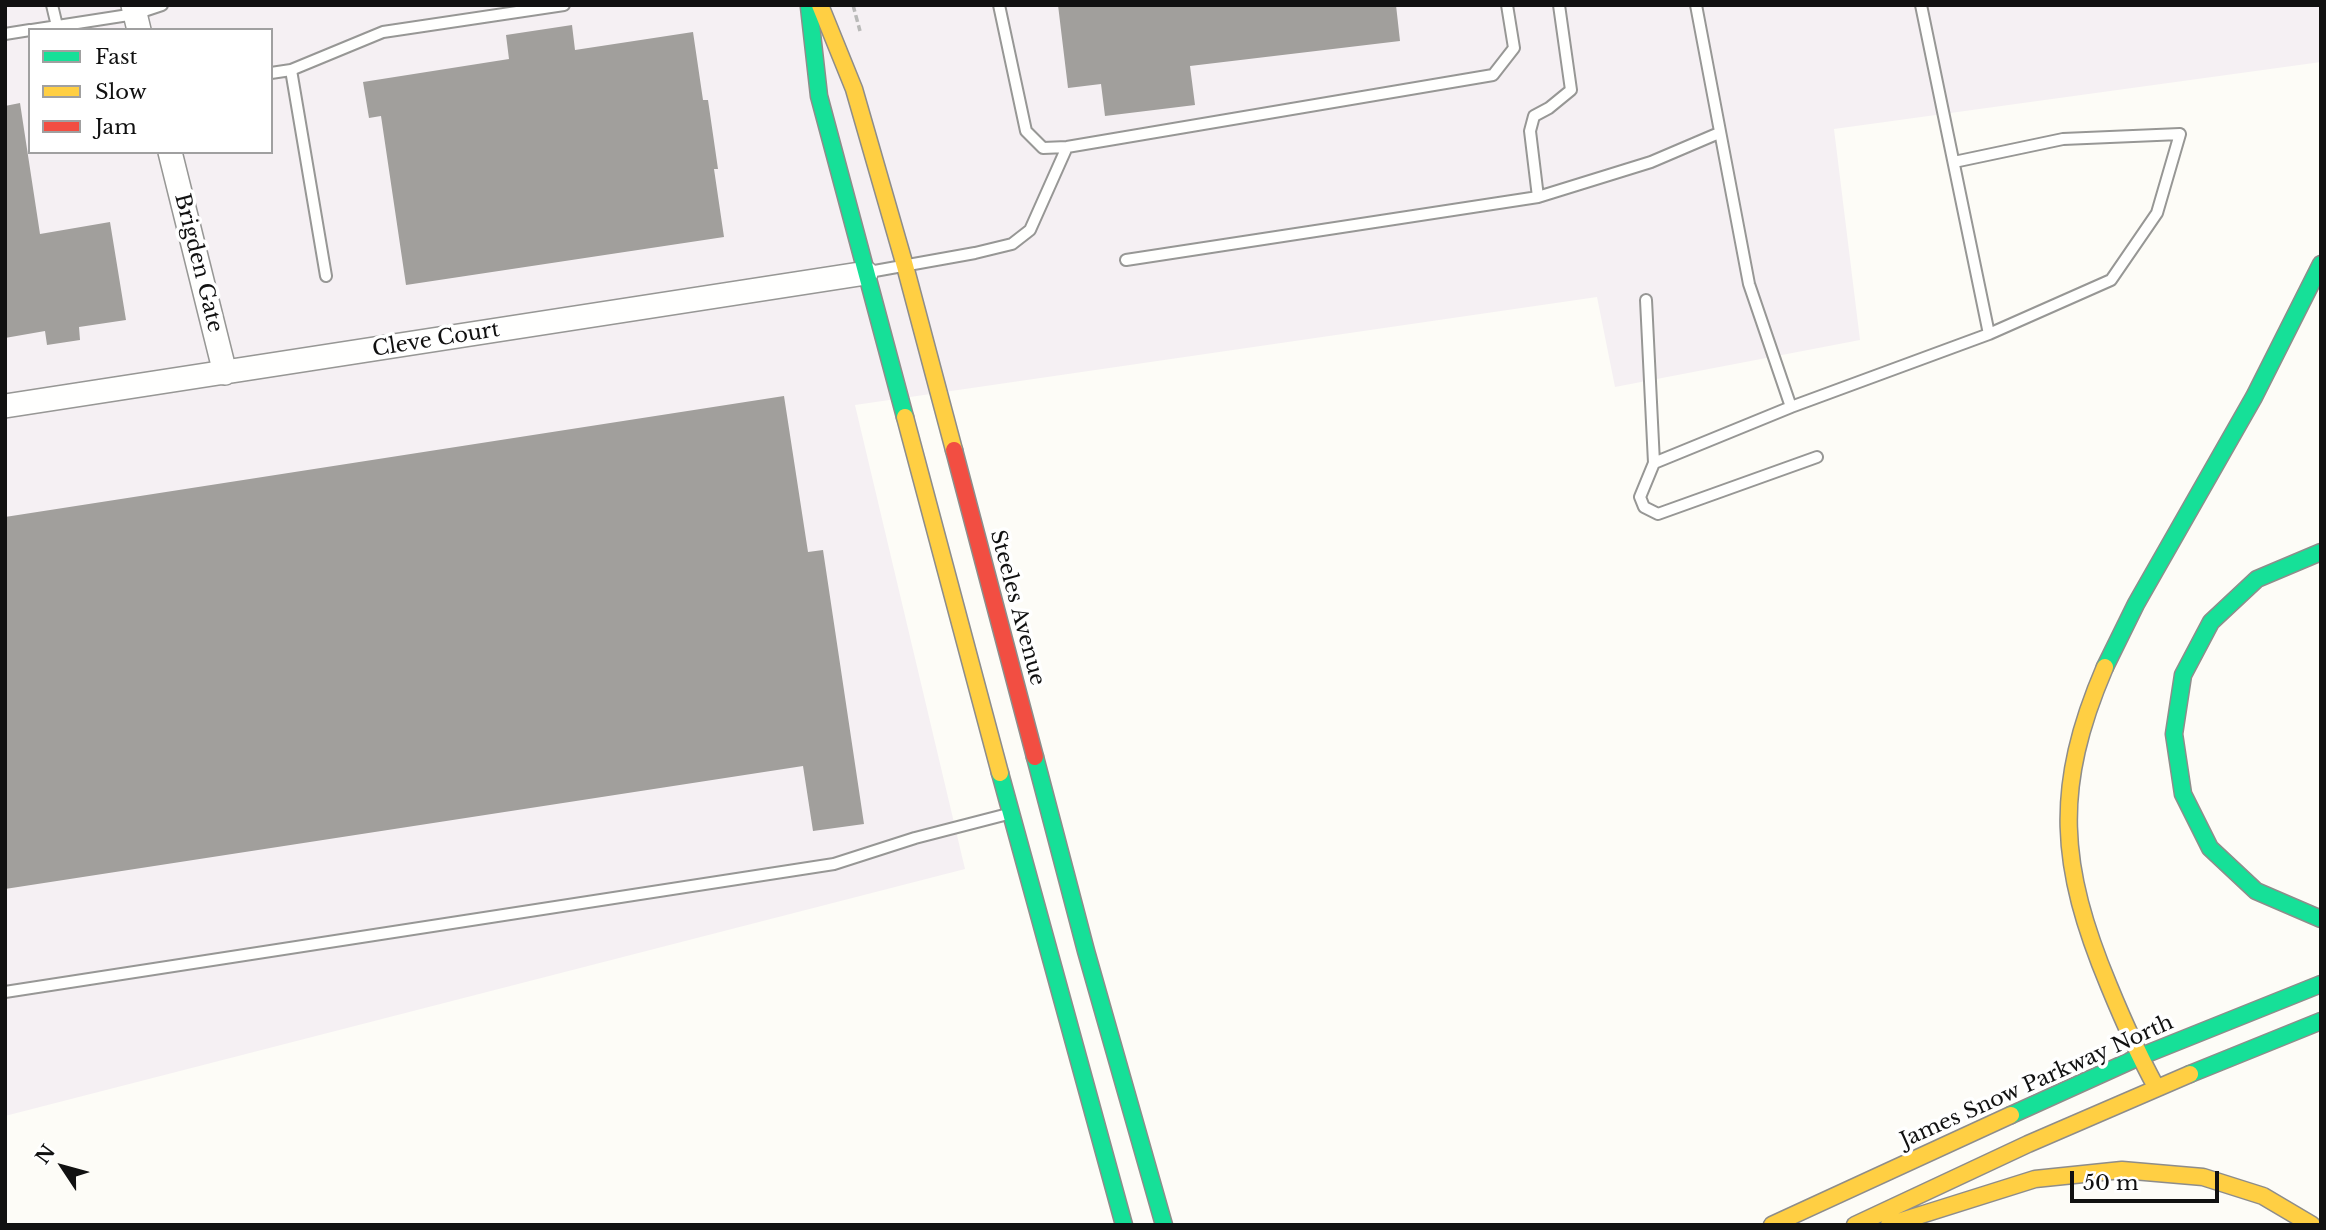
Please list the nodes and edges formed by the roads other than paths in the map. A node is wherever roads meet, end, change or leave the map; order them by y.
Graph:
1 (51, 5) edge
2 (162, 5) edge
3 (564, 5) edge
4 (808, 5) edge
5 (820, 5) edge
6 (999, 5) edge
7 (1507, 5) edge
8 (1559, 5) edge
9 (1696, 5) edge
10 (1921, 5) edge
11 (136, 16) edge
12 (57, 26) junction
13 (44, 28) edge
14 (28, 30) edge
15 (5, 34) edge
16 (291, 70) junction
17 (273, 73) edge
18 (1719, 133) junction
19 (1067, 147) junction
20 (170, 154) edge
21 (1954, 162) junction
22 (1538, 197) junction
23 (1126, 260) dead end
24 (2321, 264) edge
25 (905, 265) junction
26 (866, 273) junction
27 (326, 276) dead end
28 (1646, 300) dead end
29 (1989, 334) junction
30 (225, 373) junction
31 (5, 406) edge
32 (1791, 407) junction
33 (1817, 457) dead end
34 (1654, 463) junction
35 (2321, 552) edge
36 (1011, 813) junction
37 (2321, 919) edge
38 (2321, 984) edge
39 (5, 992) edge
40 (2321, 1021) edge
41 (2139, 1057) junction
42 (2155, 1087) junction
43 (1124, 1225) edge
44 (1164, 1225) edge
45 (1772, 1225) edge
46 (1855, 1225) edge
47 (1889, 1225) edge
48 (2312, 1225) edge

1 - 12 lane
2 - 11 lane
3 - 16 lane
4 - 26 main road
5 - 25 main road, Steeles Avenue
6 - 19 lane
7 - 19 lane
8 - 22 lane
9 - 18 lane
10 - 21 lane
11 - 12 lane
12 - 13 lane
14 - 15 lane
16 - 17 lane
16 - 27 lane
18 - 22 lane
18 - 32 lane
19 - 25 lane
20 - 30 street, Brigden Gate
21 - 29 lane
21 - 29 lane
22 - 23 lane
24 - 41 main road
25 - 26 lane
25 - 44 main road, Steeles Avenue
26 - 30 street, Cleve Court
26 - 36 main road
28 - 34 lane
29 - 32 lane
30 - 31 street, Cleve Court
32 - 34 lane
33 - 34 lane
35 - 37 main road
36 - 39 lane
36 - 43 main road
38 - 41 main road, James Snow Parkway North
40 - 42 main road
41 - 42 main road
41 - 45 main road, James Snow Parkway North
42 - 46 main road
47 - 48 main road

